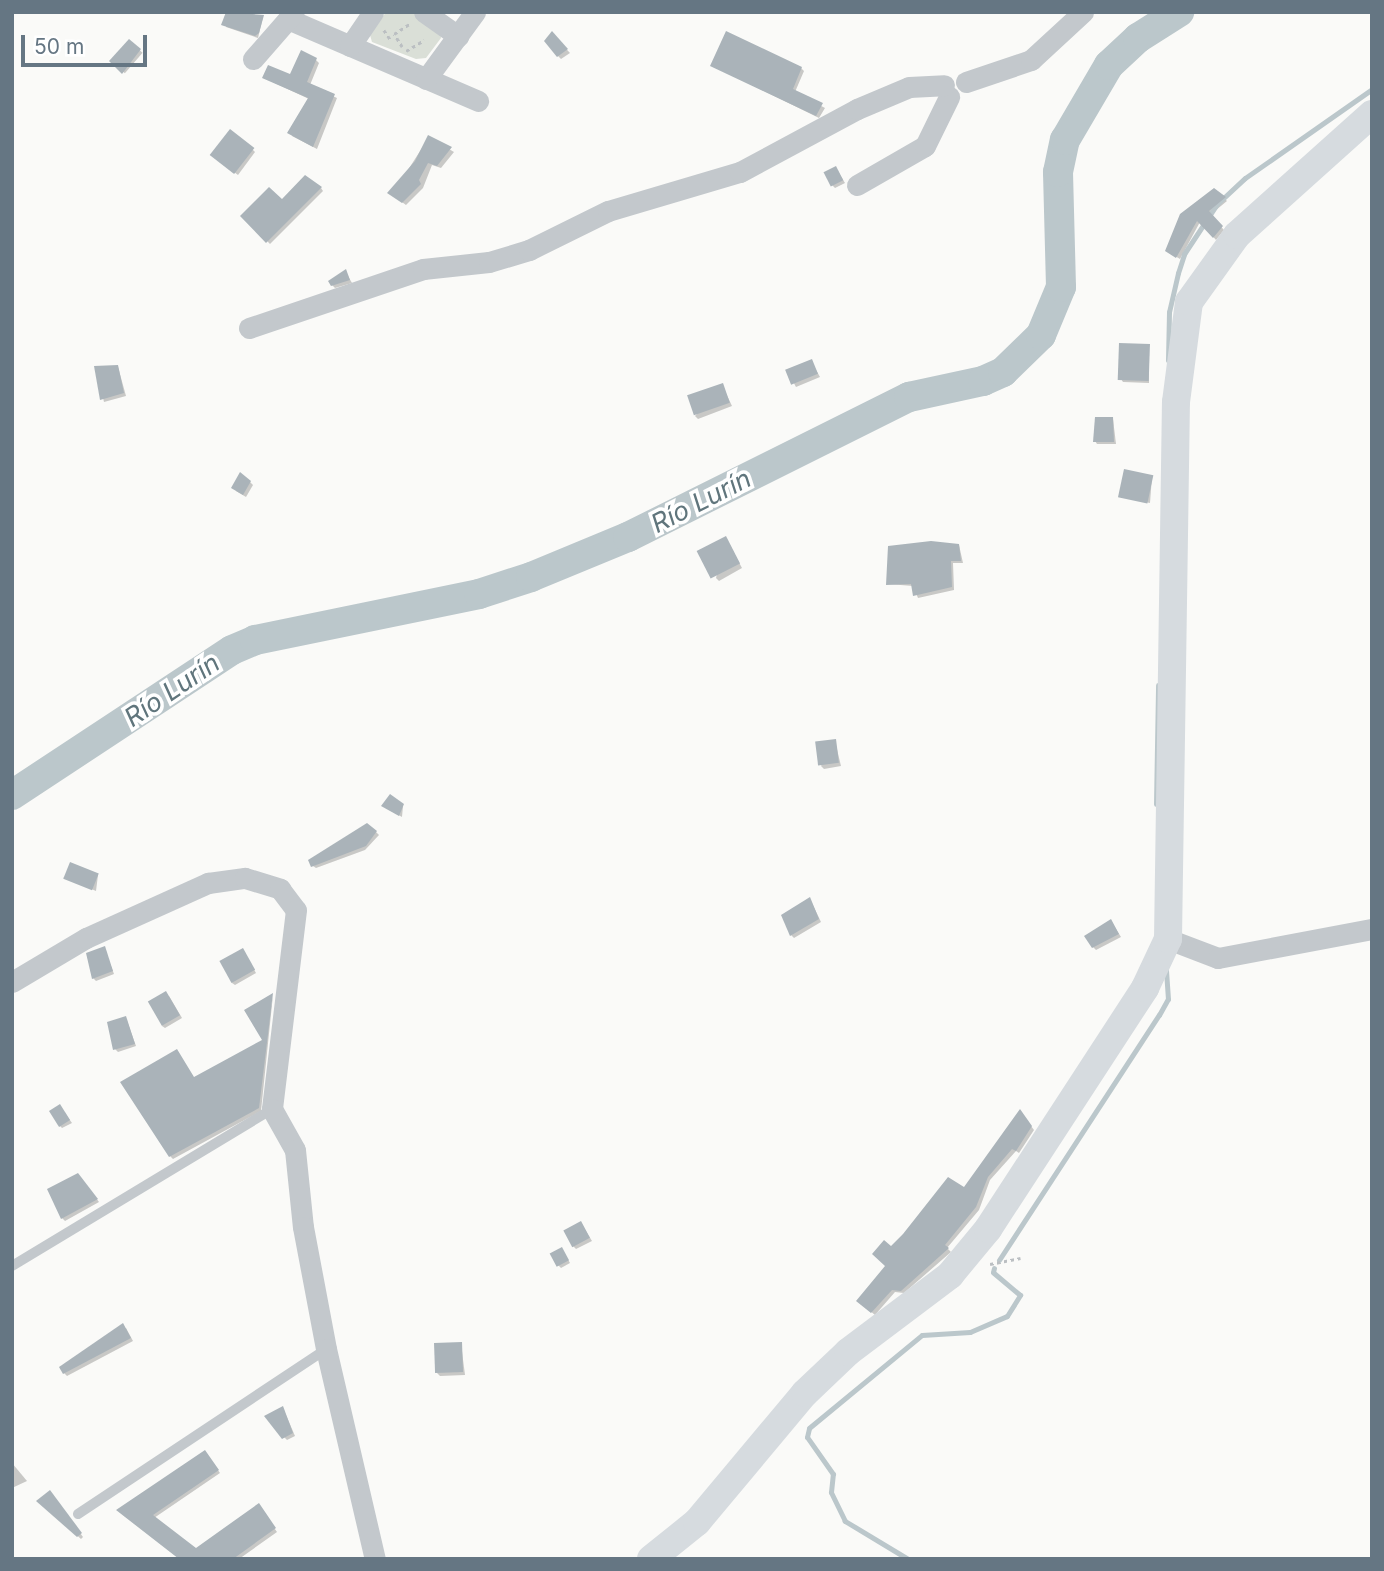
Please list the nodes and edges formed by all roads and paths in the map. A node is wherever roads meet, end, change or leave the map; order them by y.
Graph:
1 (373, 12) edge
2 (475, 12) edge
3 (1083, 12) edge
4 (291, 15) edge
5 (419, 17) edge
6 (454, 25) edge
7 (424, 40) dead end
8 (350, 46) junction
9 (393, 49) dead end
10 (253, 59) dead end
11 (416, 59) dead end
12 (426, 79) junction
13 (946, 91) junction
14 (478, 101) dead end
15 (1372, 114) edge
16 (857, 185) dead end
17 (249, 328) dead end
18 (1372, 929) edge
19 (1168, 939) junction
20 (12, 982) edge
21 (272, 1109) junction
22 (12, 1266) edge
23 (326, 1349) junction
24 (78, 1514) dead end
25 (374, 1559) edge
26 (651, 1559) edge

1 - 8 street
2 - 6 street
3 - 13 street
4 - 8 street
4 - 10 street
5 - 6 street
5 - 7 path
6 - 12 street
8 - 12 street
9 - 11 path
12 - 14 street
13 - 16 street
13 - 17 street
15 - 19 street
18 - 19 street
19 - 26 street
20 - 21 street
21 - 22 lane
21 - 23 street
23 - 24 lane
23 - 25 street

